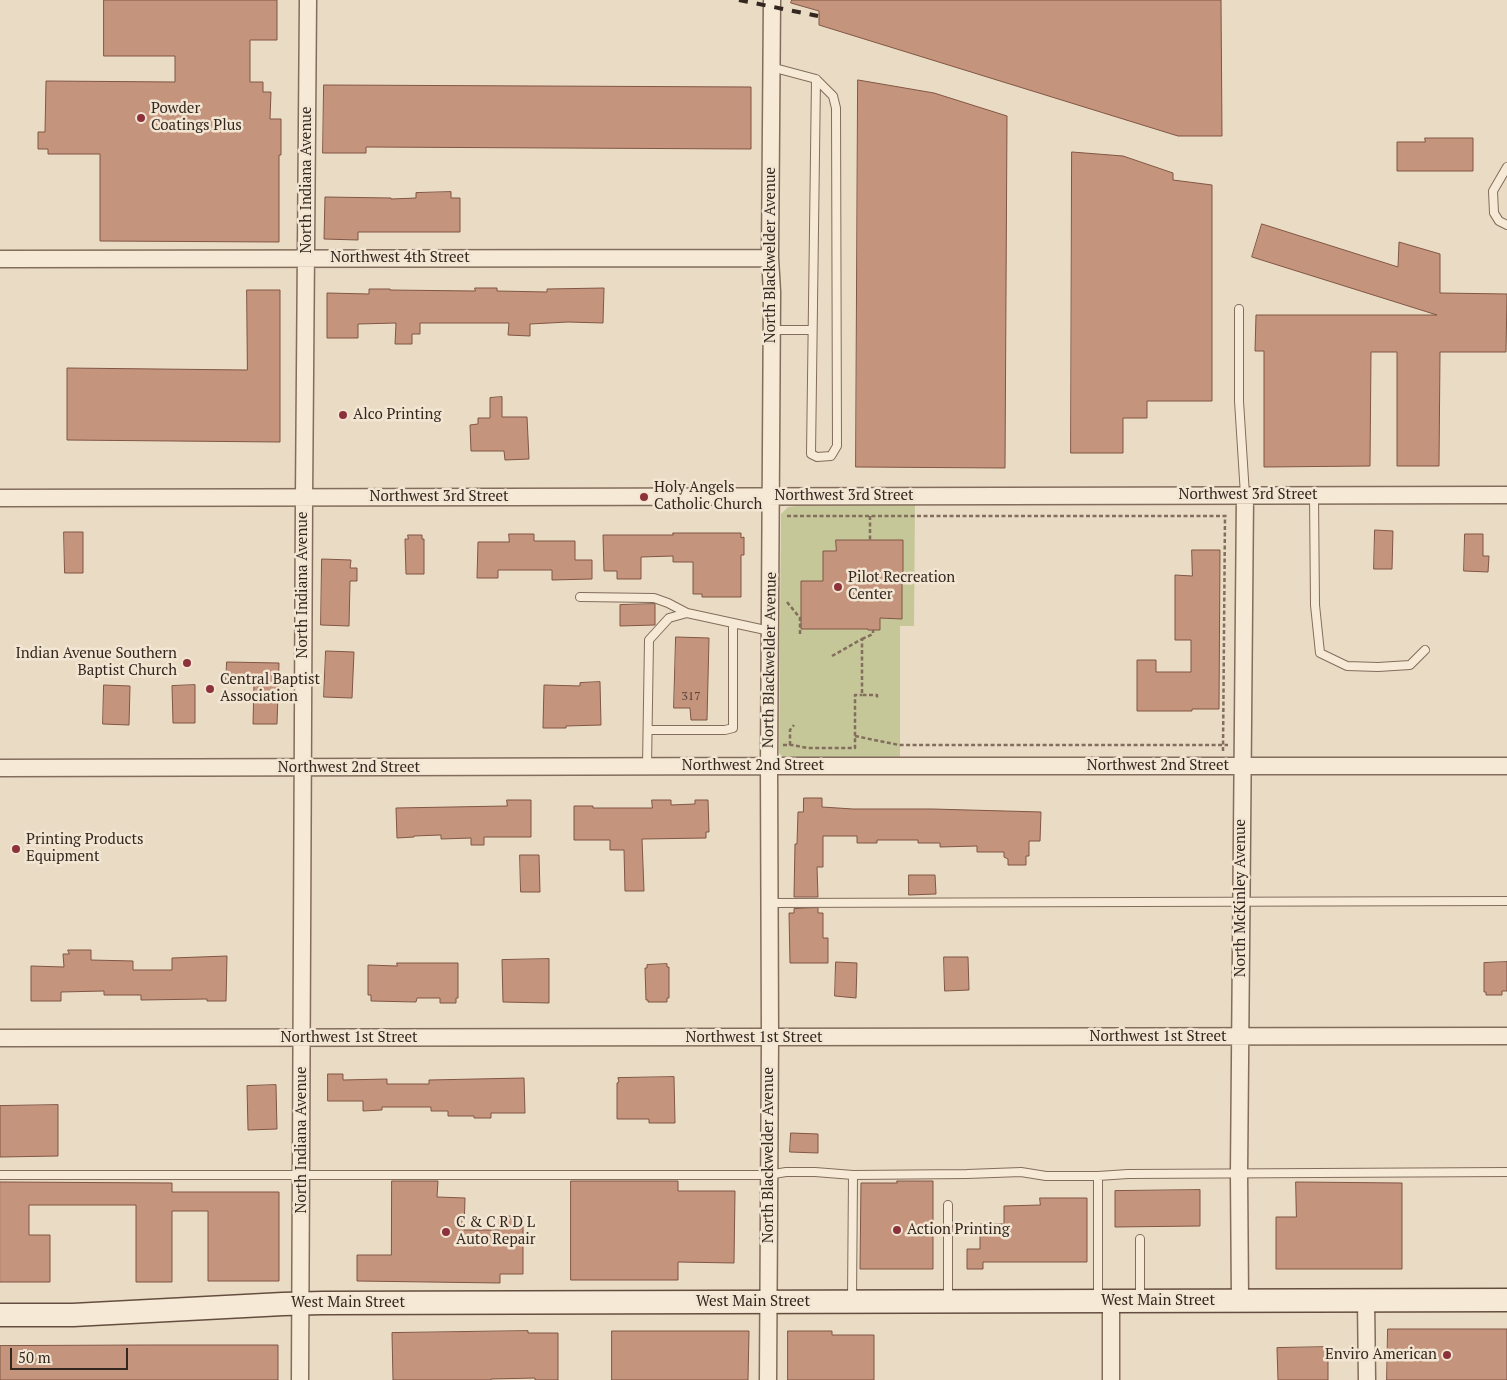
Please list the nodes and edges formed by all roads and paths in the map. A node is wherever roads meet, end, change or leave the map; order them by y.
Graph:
1 (308, 0) edge
2 (772, 0) edge
3 (771, 67) junction
4 (816, 79) junction
5 (1507, 167) edge
6 (1507, 225) edge
7 (306, 258) junction
8 (770, 258) junction
9 (0, 259) edge
10 (1239, 309) dead end
11 (772, 330) junction
12 (812, 330) junction
13 (1507, 494) edge
14 (1225, 495) junction
15 (1245, 495) junction
16 (1314, 495) junction
17 (772, 497) junction
18 (0, 498) edge
19 (304, 498) junction
20 (771, 516) junction
21 (870, 516) junction
22 (1225, 516) junction
23 (1245, 516) junction
24 (870, 540) dead end
25 (580, 597) dead end
26 (786, 601) dead end
27 (687, 613) junction
28 (733, 623) junction
29 (873, 630) dead end
30 (770, 631) junction
31 (800, 636) dead end
32 (862, 640) junction
33 (1425, 650) dead end
34 (832, 656) dead end
35 (862, 695) junction
36 (877, 700) dead end
37 (794, 724) dead end
38 (648, 730) junction
39 (855, 736) junction
40 (1223, 744) junction
41 (1242, 744) junction
42 (769, 745) junction
43 (790, 745) junction
44 (647, 766) junction
45 (769, 766) junction
46 (790, 766) junction
47 (1507, 766) edge
48 (1223, 767) junction
49 (1242, 767) junction
50 (0, 768) edge
51 (303, 768) junction
52 (1507, 901) edge
53 (1241, 902) junction
54 (769, 903) junction
55 (1240, 1036) junction
56 (1507, 1036) edge
57 (0, 1038) edge
58 (302, 1038) junction
59 (770, 1038) junction
60 (1507, 1172) edge
61 (1239, 1173) junction
62 (0, 1175) edge
63 (301, 1175) junction
64 (768, 1175) junction
65 (853, 1175) junction
66 (1098, 1176) junction
67 (948, 1205) dead end
68 (1140, 1239) dead end
69 (1366, 1300) junction
70 (1507, 1300) edge
71 (1240, 1301) junction
72 (768, 1302) junction
73 (852, 1302) junction
74 (948, 1302) junction
75 (1104, 1302) junction
76 (1140, 1302) junction
77 (300, 1304) junction
78 (0, 1315) edge
79 (300, 1380) edge
80 (768, 1380) edge
81 (1111, 1380) edge
82 (1367, 1380) edge

1 - 7 street, North Indiana Avenue
2 - 3 street, North Blackwelder Avenue
3 - 4 lane
3 - 8 street, North Blackwelder Avenue
4 - 12 lane
4 - 12 lane
5 - 6 lane
7 - 8 street, Northwest 4th Street
7 - 9 street, Northwest 4th Street
7 - 19 street, North Indiana Avenue
8 - 11 street, North Blackwelder Avenue
10 - 15 lane
11 - 12 lane
11 - 17 street, North Blackwelder Avenue
13 - 16 street, Northwest 3rd Street
14 - 15 street, Northwest 3rd Street
14 - 17 street, Northwest 3rd Street
14 - 22 path
15 - 16 street, Northwest 3rd Street
15 - 23 street, North McKinley Avenue
16 - 33 lane
17 - 19 street, Northwest 3rd Street
17 - 20 street, North Blackwelder Avenue
18 - 19 street, Northwest 3rd Street
19 - 51 street, North Indiana Avenue
20 - 21 path
20 - 30 street, North Blackwelder Avenue
21 - 22 path
21 - 24 path
22 - 23 path
22 - 40 path
23 - 41 street, North McKinley Avenue
25 - 27 lane
26 - 31 path
27 - 28 lane
27 - 38 lane
28 - 30 lane
28 - 38 lane
29 - 32 path
30 - 42 street, North Blackwelder Avenue
32 - 34 path
32 - 35 path
35 - 36 path
35 - 39 path
37 - 43 path
38 - 44 lane
39 - 40 path
39 - 43 path
40 - 41 path
40 - 48 path
41 - 49 street, North McKinley Avenue
42 - 43 path
42 - 45 street, North Blackwelder Avenue
43 - 46 path
44 - 45 street, Northwest 2nd Street
44 - 51 street, Northwest 2nd Street
45 - 46 street, Northwest 2nd Street
45 - 54 street, North Blackwelder Avenue
46 - 48 street, Northwest 2nd Street
47 - 49 street, Northwest 2nd Street
48 - 49 street, Northwest 2nd Street
49 - 53 street, North McKinley Avenue
50 - 51 street, Northwest 2nd Street
51 - 58 street, North Indiana Avenue
52 - 53 lane
53 - 54 lane
53 - 55 street, North McKinley Avenue
54 - 59 street, North Blackwelder Avenue
55 - 56 street, Northwest 1st Street
55 - 59 street, Northwest 1st Street
55 - 61 street, North McKinley Avenue
57 - 58 street, Northwest 1st Street
58 - 59 street, Northwest 1st Street
58 - 63 street, North Indiana Avenue
59 - 64 street, North Blackwelder Avenue
60 - 61 lane
61 - 66 lane
61 - 71 street, North McKinley Avenue
62 - 63 lane
63 - 64 lane
63 - 77 street, North Indiana Avenue
64 - 65 lane
64 - 72 street, North Blackwelder Avenue
65 - 66 lane
65 - 73 lane
66 - 75 lane
67 - 74 lane
68 - 76 lane
69 - 70 main road, West Main Street
69 - 71 main road, West Main Street
69 - 82 street
71 - 76 main road, West Main Street
72 - 73 main road, West Main Street
72 - 77 main road, West Main Street
72 - 80 street, North Blackwelder Avenue
73 - 74 main road, West Main Street
74 - 75 main road, West Main Street
75 - 76 main road, West Main Street
75 - 81 street
77 - 78 main road, West Main Street
77 - 79 street, North Indiana Avenue

